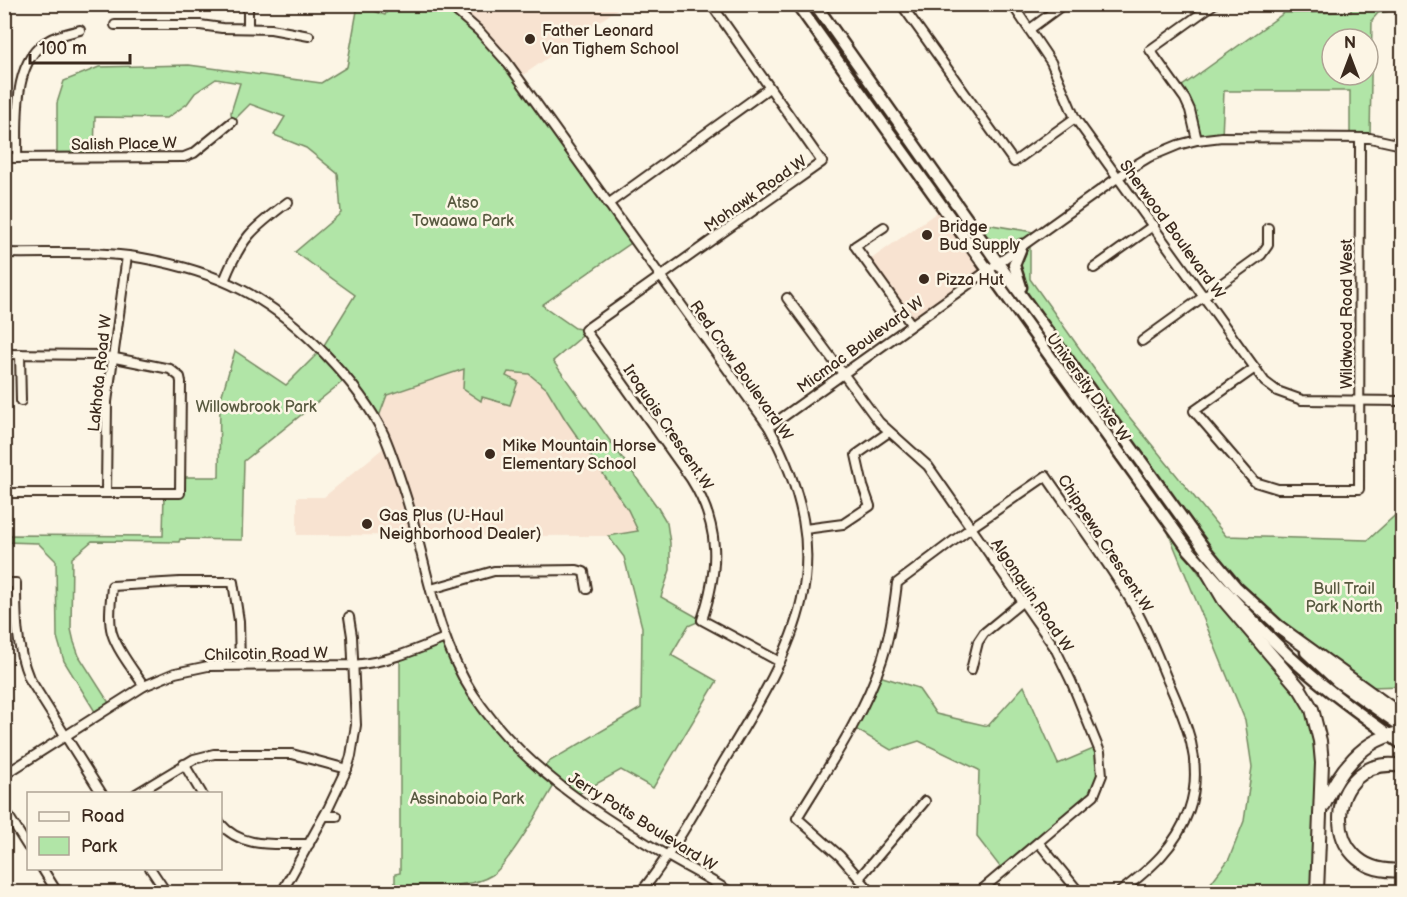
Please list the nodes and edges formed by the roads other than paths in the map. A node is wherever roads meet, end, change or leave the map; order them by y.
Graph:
1 (248, 4) edge
2 (448, 4) edge
3 (711, 4) edge
4 (797, 4) edge
5 (815, 4) edge
6 (901, 4) edge
7 (1012, 4) edge
8 (1064, 4) edge
9 (1214, 4) edge
10 (116, 25) dead end
11 (248, 28) junction
12 (1030, 29) junction
13 (80, 30) dead end
14 (309, 36) dead end
15 (769, 88) junction
16 (1076, 118) junction
17 (232, 122) dead end
18 (1360, 138) junction
19 (1197, 140) junction
20 (1402, 145) edge
21 (4, 158) edge
22 (17, 158) junction
23 (1119, 176) junction
24 (288, 202) dead end
25 (608, 204) junction
26 (1154, 225) junction
27 (884, 226) dead end
28 (1268, 228) dead end
29 (1023, 245) junction
30 (4, 253) edge
31 (127, 256) junction
32 (998, 263) junction
33 (1094, 268) dead end
34 (987, 271) junction
35 (660, 277) junction
36 (224, 281) junction
37 (1204, 295) junction
38 (787, 298) dead end
39 (1029, 307) junction
40 (911, 324) junction
41 (1142, 341) dead end
42 (4, 354) edge
43 (20, 354) junction
44 (112, 357) junction
45 (1255, 368) junction
46 (842, 374) junction
47 (1360, 400) junction
48 (21, 401) dead end
49 (1402, 401) edge
50 (769, 427) junction
51 (889, 432) junction
52 (4, 493) edge
53 (106, 493) junction
54 (972, 527) junction
55 (805, 529) junction
56 (1207, 571) junction
57 (4, 583) edge
58 (430, 589) junction
59 (587, 589) dead end
60 (1023, 601) junction
61 (350, 617) dead end
62 (1280, 628) junction
63 (445, 638) junction
64 (780, 662) junction
65 (240, 665) junction
66 (353, 665) junction
67 (971, 670) dead end
68 (144, 686) junction
69 (1402, 716) edge
70 (1402, 727) edge
71 (1402, 733) edge
72 (1389, 734) junction
73 (64, 735) junction
74 (1402, 744) edge
75 (184, 764) junction
76 (1402, 766) edge
77 (347, 769) junction
78 (4, 775) edge
79 (101, 792) edge
80 (139, 792) edge
81 (201, 792) edge
82 (925, 801) dead end
83 (4, 809) edge
84 (1321, 812) junction
85 (325, 816) junction
86 (337, 816) dead end
87 (222, 825) edge
88 (1039, 843) junction
89 (309, 844) junction
90 (27, 845) edge
91 (667, 856) junction
92 (43, 870) edge
93 (151, 870) edge
94 (1402, 870) edge
95 (860, 877) junction
96 (57, 892) edge
97 (166, 892) edge
98 (282, 892) edge
99 (641, 892) edge
100 (730, 892) edge
101 (871, 892) edge
102 (979, 892) edge
103 (1079, 892) edge
104 (1120, 892) edge
105 (1317, 892) edge

1 - 11 street
2 - 25 street, Red Crow Boulevard W
3 - 15 street, Mohawk Road W
4 - 34 main road, University Drive W
5 - 32 main road, University Drive W
6 - 16 street
7 - 12 street, Sherwood Boulevard W
8 - 12 street
9 - 19 street
10 - 11 street
11 - 14 street
12 - 16 street, Sherwood Boulevard W
13 - 22 street
15 - 25 street
15 - 35 street, Mohawk Road W
16 - 23 street, Sherwood Boulevard W
17 - 22 street, Salish Place W
18 - 19 street, Micmac Boulevard W
18 - 20 street, Micmac Boulevard W
18 - 47 street, Wildwood Road West
19 - 23 street, Micmac Boulevard W
21 - 22 street, Salish Place W
23 - 26 street, Sherwood Boulevard W
23 - 29 street, Micmac Boulevard W
24 - 36 street
25 - 35 street, Red Crow Boulevard W
26 - 33 street
26 - 37 street, Sherwood Boulevard W
27 - 40 street
28 - 37 street
29 - 32 street, Micmac Boulevard W
29 - 39 main road
30 - 31 street, Jerry Potts Boulevard W
31 - 36 street, Jerry Potts Boulevard W
31 - 44 street, Lakhota Road W
32 - 34 street, Micmac Boulevard W
32 - 39 main road, University Drive W
34 - 40 street, Micmac Boulevard W
34 - 56 main road, University Drive W
35 - 50 street, Red Crow Boulevard W
35 - 64 street, Iroquois Crescent W
36 - 58 street, Jerry Potts Boulevard W
37 - 41 street
37 - 45 street, Sherwood Boulevard W
38 - 46 street, Algonquin Road W
39 - 62 main road, University Drive W
40 - 46 street, Micmac Boulevard W
42 - 43 street
43 - 44 street
43 - 48 street
44 - 53 street, Lakhota Road W
44 - 53 street
45 - 47 street, Sherwood Boulevard W
45 - 47 street, Wildwood Road West
46 - 50 street, Micmac Boulevard W
46 - 51 street, Algonquin Road W
47 - 49 street, Sherwood Boulevard W
50 - 55 street, Red Crow Boulevard W
51 - 54 street, Algonquin Road W
51 - 55 street
52 - 53 street
54 - 60 street, Algonquin Road W
54 - 95 street
54 - 104 street, Chippewa Crescent W
55 - 64 street, Red Crow Boulevard W
56 - 72 main road, University Drive W
56 - 84 highway
57 - 73 street
58 - 59 street
58 - 63 street, Jerry Potts Boulevard W
60 - 67 street
60 - 88 street, Algonquin Road W
61 - 66 street
62 - 69 highway
62 - 70 main road, University Drive W
63 - 66 street, Chilcotin Road W
63 - 91 street, Jerry Potts Boulevard W
64 - 91 street, Red Crow Boulevard W
65 - 66 street, Chilcotin Road W
65 - 68 street, Chilcotin Road W
65 - 68 street
66 - 77 street
68 - 73 street, Chilcotin Road W
71 - 72 highway
72 - 74 main road, University Drive W
72 - 84 highway
73 - 78 street, Chilcotin Road W
73 - 79 street
75 - 77 street
75 - 80 street
75 - 81 street
76 - 94 highway
77 - 85 street
82 - 95 street
83 - 90 street
84 - 105 highway
85 - 86 street
85 - 89 street
87 - 89 street
88 - 102 street, Algonquin Road W
88 - 103 street
89 - 98 street
91 - 99 street, Red Crow Boulevard W
91 - 100 street, Jerry Potts Boulevard W
92 - 96 street
93 - 97 street
95 - 101 street

